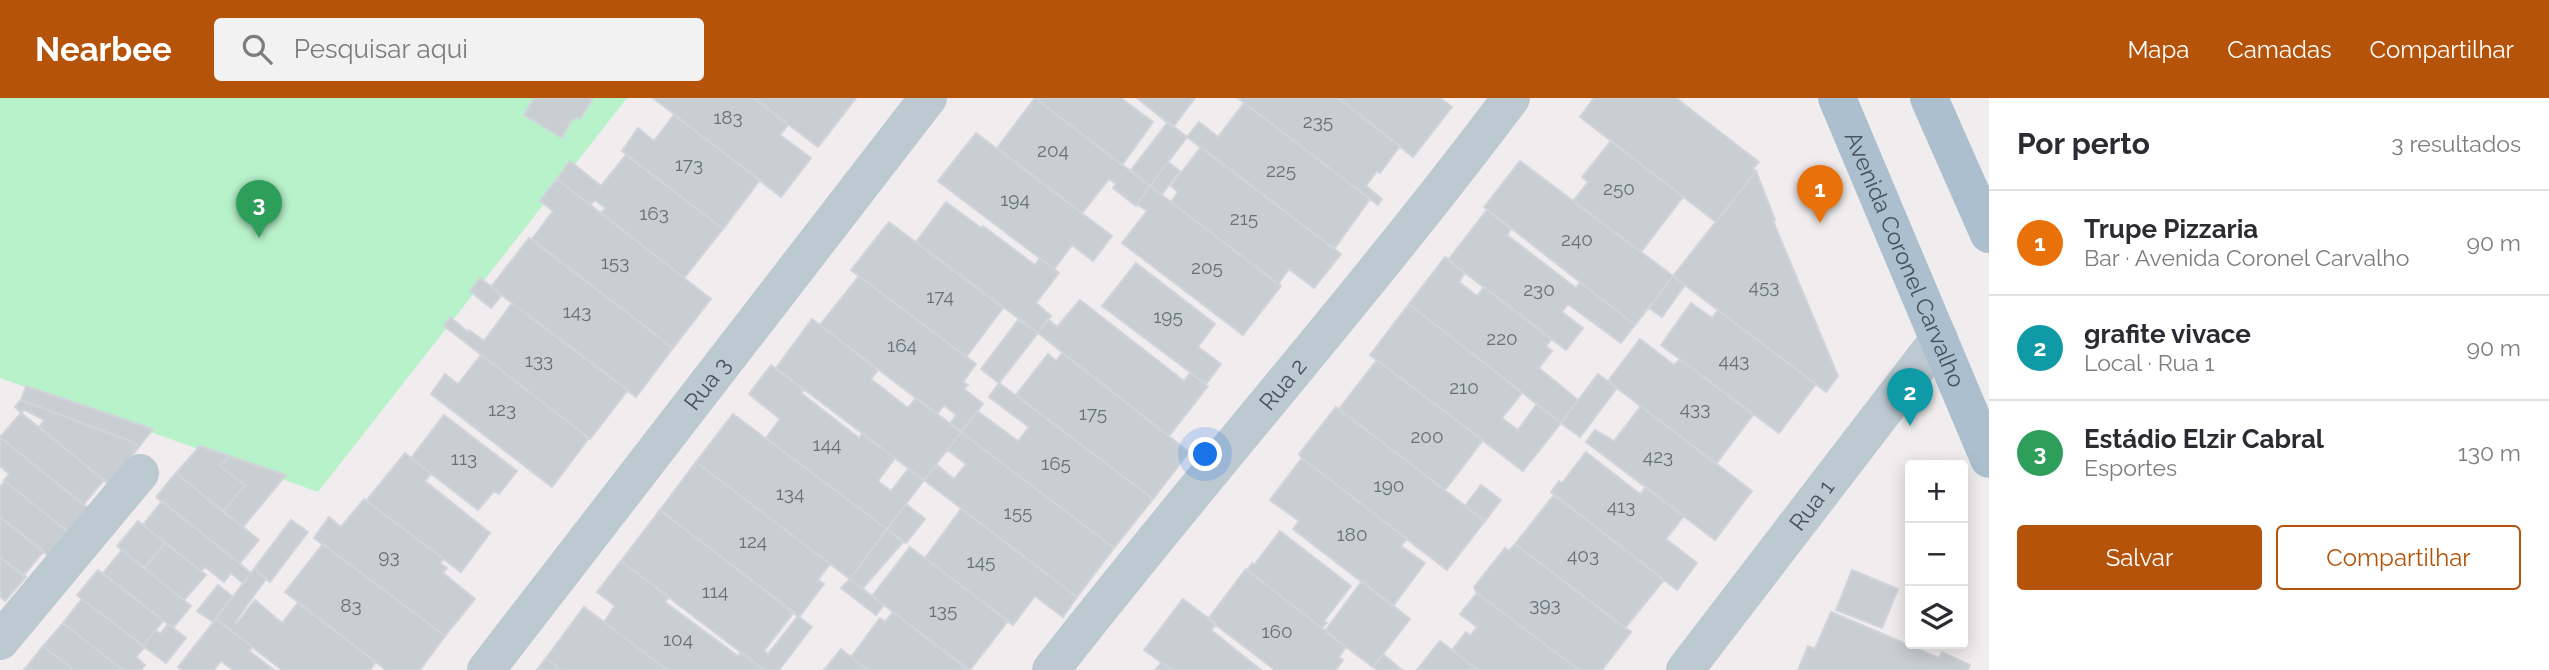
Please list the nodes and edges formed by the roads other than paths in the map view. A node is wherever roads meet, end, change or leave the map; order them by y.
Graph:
1 (928, 98) edge
2 (1511, 98) edge
3 (1837, 98) edge
4 (1929, 98) edge
5 (1989, 234) edge
6 (1939, 339) junction
7 (1989, 459) edge
8 (140, 473) dead end
9 (0, 641) edge
10 (486, 670) edge
11 (1051, 670) edge
12 (1685, 670) edge

1 - 10 street, Rua 3
2 - 11 street, Rua 2
3 - 6 main road, Avenida Coronel Carvalho
4 - 5 main road
6 - 7 main road, Avenida Coronel Carvalho
6 - 12 street, Rua 1
8 - 9 street

